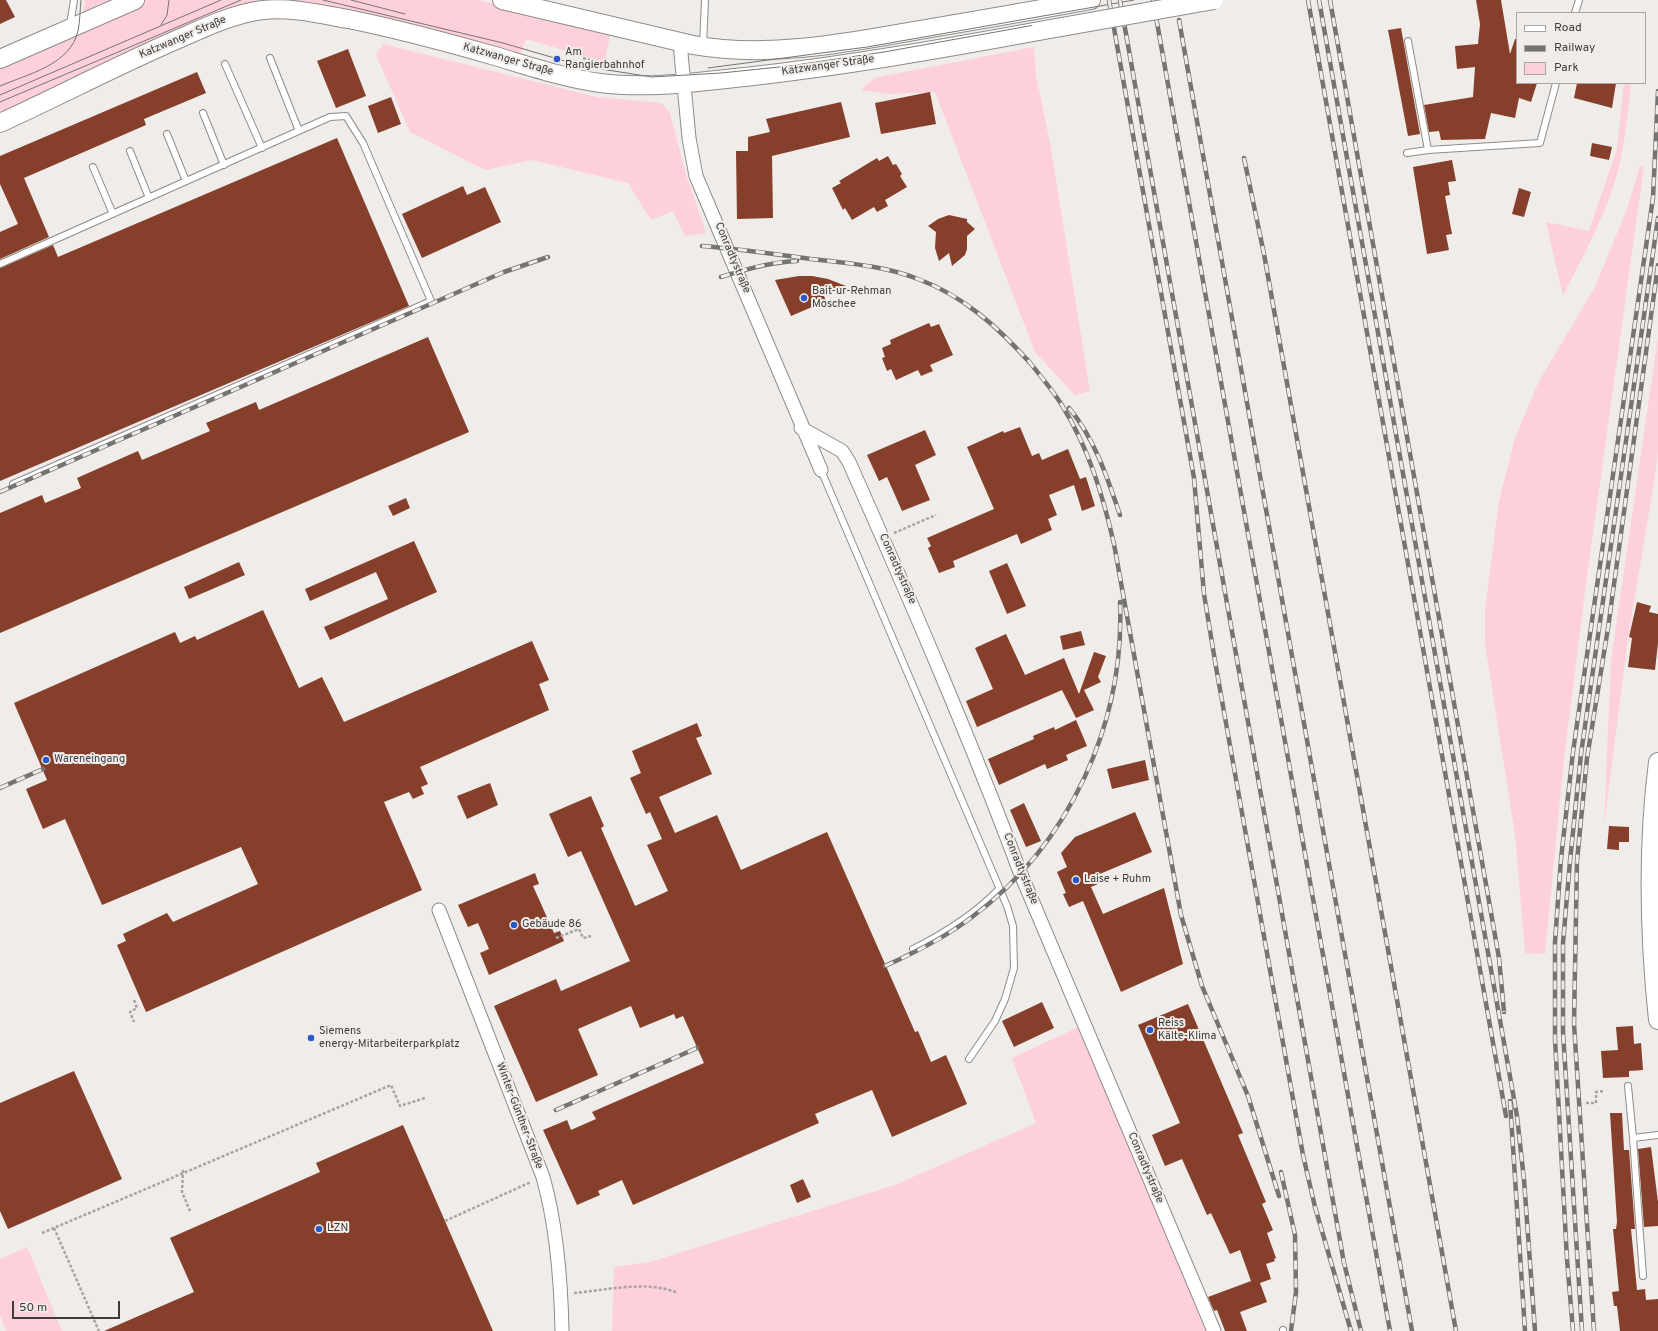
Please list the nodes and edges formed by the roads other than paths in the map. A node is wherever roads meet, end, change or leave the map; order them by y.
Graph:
1 (74, 0) edge
2 (135, 0) edge
3 (502, 0) edge
4 (704, 0) edge
5 (1090, 0) edge
6 (1214, 0) edge
7 (1579, 0) edge
8 (1575, 12) edge
9 (69, 29) junction
10 (1408, 41) dead end
11 (680, 43) junction
12 (703, 47) junction
13 (270, 58) dead end
14 (0, 59) edge
15 (225, 64) dead end
16 (683, 83) junction
17 (1556, 84) edge
18 (203, 113) dead end
19 (0, 123) edge
20 (299, 131) junction
21 (166, 134) dead end
22 (262, 148) junction
23 (1428, 150) junction
24 (130, 151) dead end
25 (1408, 153) dead end
26 (224, 164) junction
27 (93, 167) dead end
28 (186, 181) junction
29 (149, 198) junction
30 (113, 214) junction
31 (0, 264) edge
32 (801, 428) junction
33 (821, 470) joint
34 (13, 484) dead end
35 (1658, 762) edge
36 (999, 889) junction
37 (439, 910) dead end
38 (913, 949) dead end
39 (1658, 1020) edge
40 (969, 1059) dead end
41 (1628, 1086) dead end
42 (1658, 1135) edge
43 (1632, 1138) junction
44 (1643, 1276) dead end
45 (562, 1331) edge
46 (1214, 1331) edge

1 - 9 lane
2 - 9 main road
3 - 11 main road, Katzwanger Straße
4 - 12 lane
5 - 12 main road, Katzwanger Straße
6 - 16 main road, Katzwanger Straße, bridge
7 - 8 lane
9 - 14 main road
10 - 23 lane
11 - 12 main road, Katzwanger Straße
11 - 16 street, Conradtystraße
13 - 20 lane
15 - 22 lane
16 - 19 main road, Katzwanger Straße
16 - 32 street, Conradtystraße
17 - 23 lane
18 - 26 lane
20 - 22 lane
20 - 34 lane
21 - 28 lane
22 - 26 lane
23 - 25 lane
24 - 29 lane
26 - 28 lane
27 - 30 lane
28 - 29 lane
29 - 30 lane
30 - 31 lane
32 - 33 street, Conradtystraße
32 - 46 street, Conradtystraße
33 - 36 lane
35 - 39 main road
36 - 38 lane
36 - 40 lane
37 - 45 street, Winter-Günther-Straße
41 - 43 lane
42 - 43 lane
43 - 44 lane

